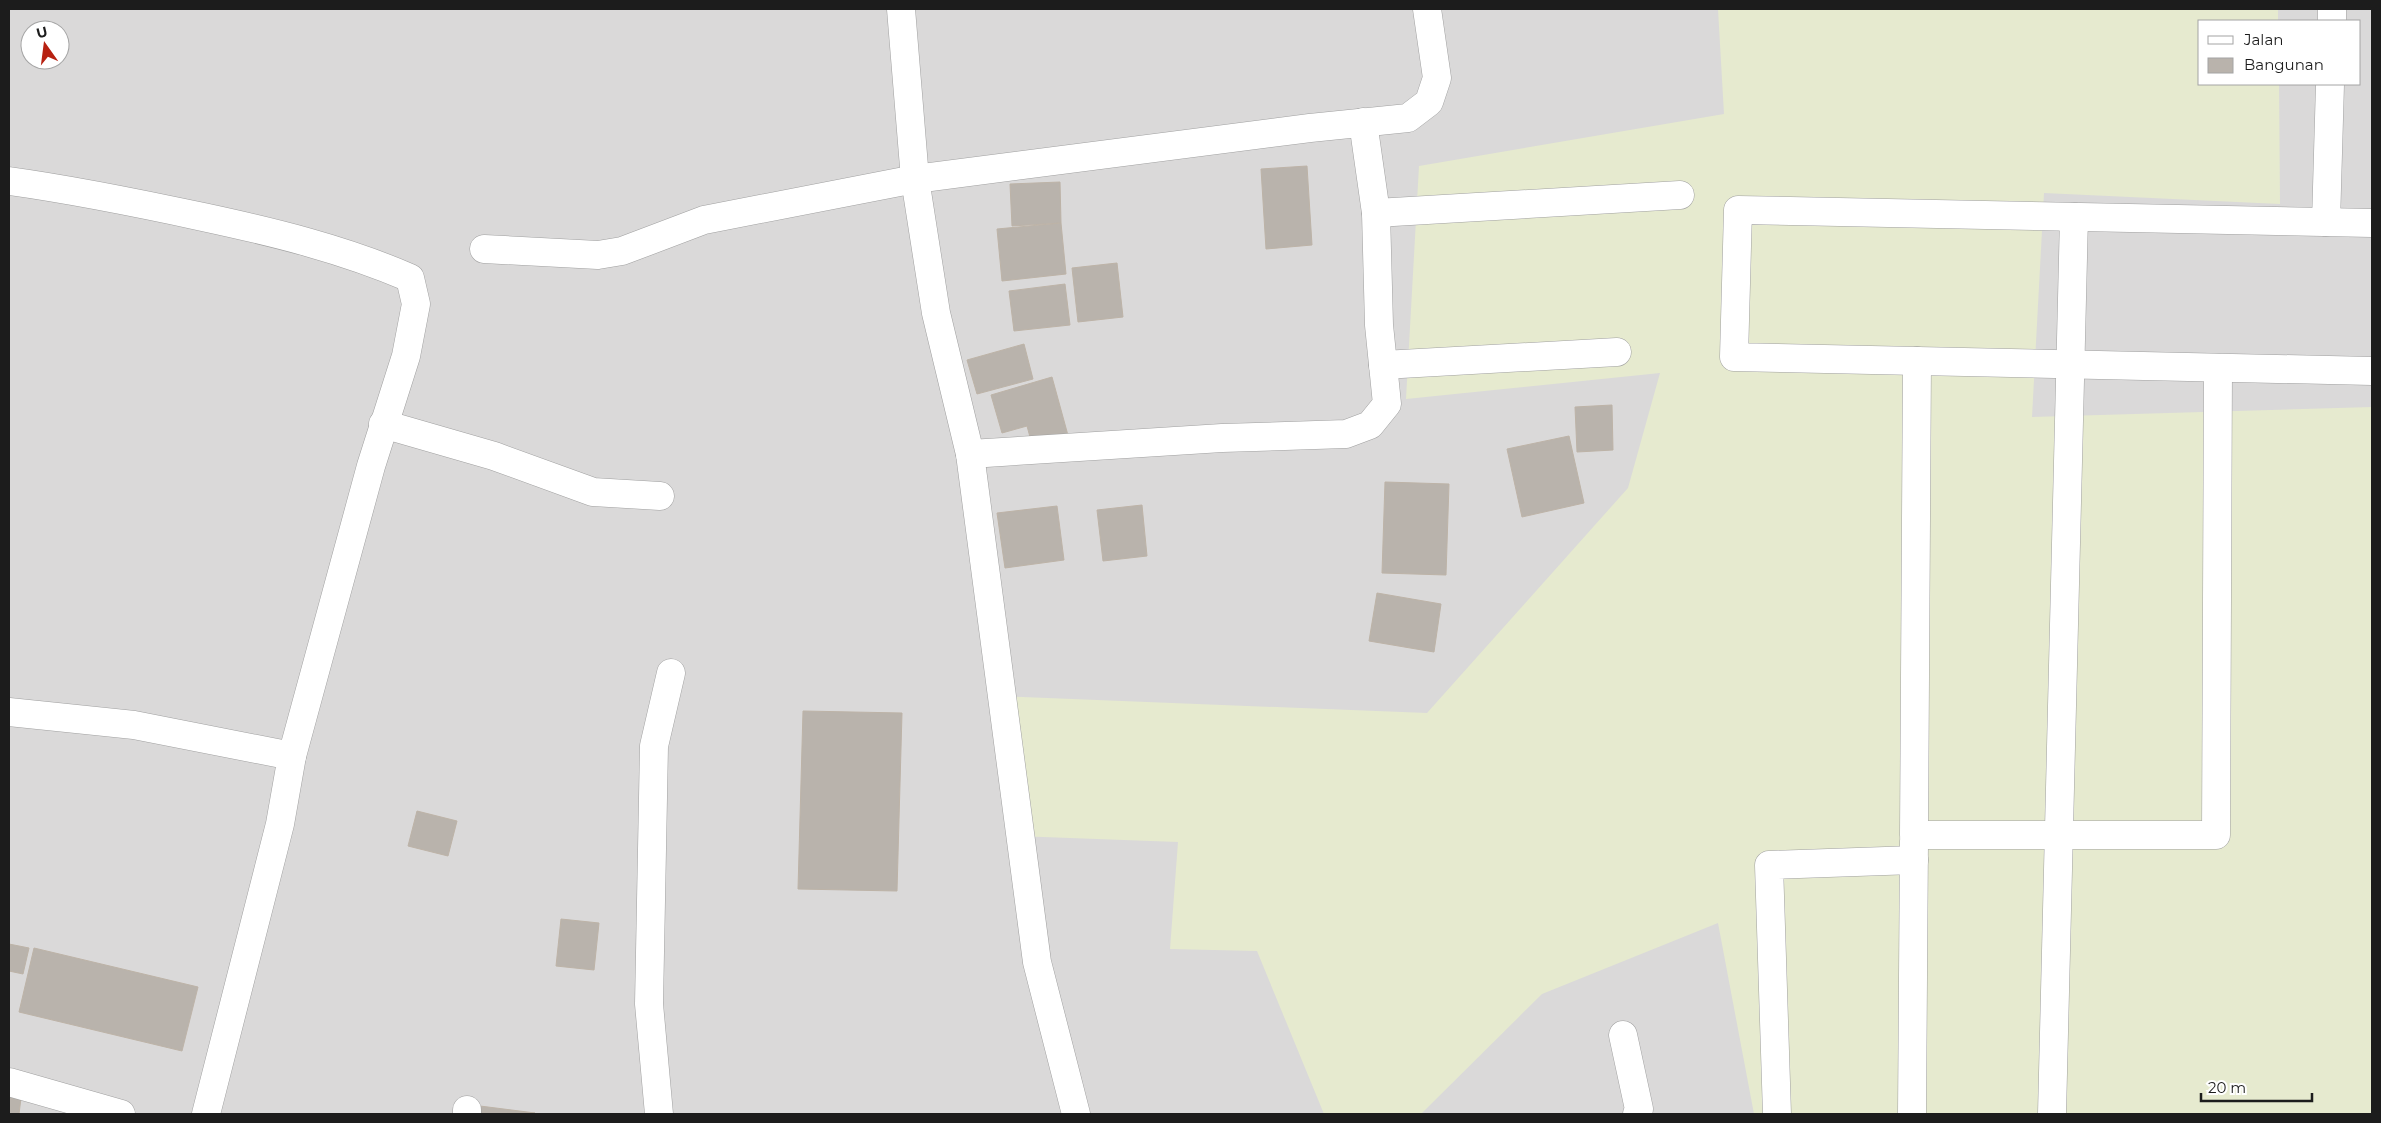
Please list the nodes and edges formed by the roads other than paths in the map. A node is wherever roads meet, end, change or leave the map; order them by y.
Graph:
1 (901, 9) edge
2 (1427, 9) edge
3 (2330, 85) edge
4 (1363, 122) junction
5 (915, 179) junction
6 (9, 181) edge
7 (1680, 195) dead end
8 (1376, 213) junction
9 (2074, 217) junction
10 (2326, 222) junction
11 (2372, 223) edge
12 (484, 250) dead end
13 (1617, 352) dead end
14 (1917, 362) junction
15 (1383, 365) junction
16 (2071, 365) junction
17 (2218, 368) junction
18 (2372, 371) edge
19 (383, 424) junction
20 (970, 454) junction
21 (660, 496) dead end
22 (672, 673) dead end
23 (9, 712) edge
24 (292, 756) junction
25 (2059, 835) junction
26 (1914, 847) junction
27 (1623, 1035) dead end
28 (9, 1082) edge
29 (121, 1114) edge
30 (206, 1114) edge
31 (659, 1114) edge
32 (1076, 1114) edge
33 (1637, 1114) edge
34 (1777, 1114) edge
35 (1912, 1114) edge
36 (2052, 1114) edge

1 - 5 street
2 - 4 street
3 - 10 street
4 - 5 street
4 - 8 street
5 - 12 street
5 - 20 street
6 - 19 street
7 - 8 street
8 - 15 street
9 - 10 street
9 - 14 street
9 - 16 street
10 - 11 street
13 - 15 street
14 - 16 street
14 - 26 street
15 - 20 street
16 - 17 street
16 - 25 street
17 - 18 street
17 - 25 street
19 - 21 street
19 - 24 street
20 - 32 street
22 - 31 street
23 - 24 street
24 - 30 street
25 - 26 street
25 - 36 street
26 - 34 street
26 - 35 street
27 - 33 street
28 - 29 street

